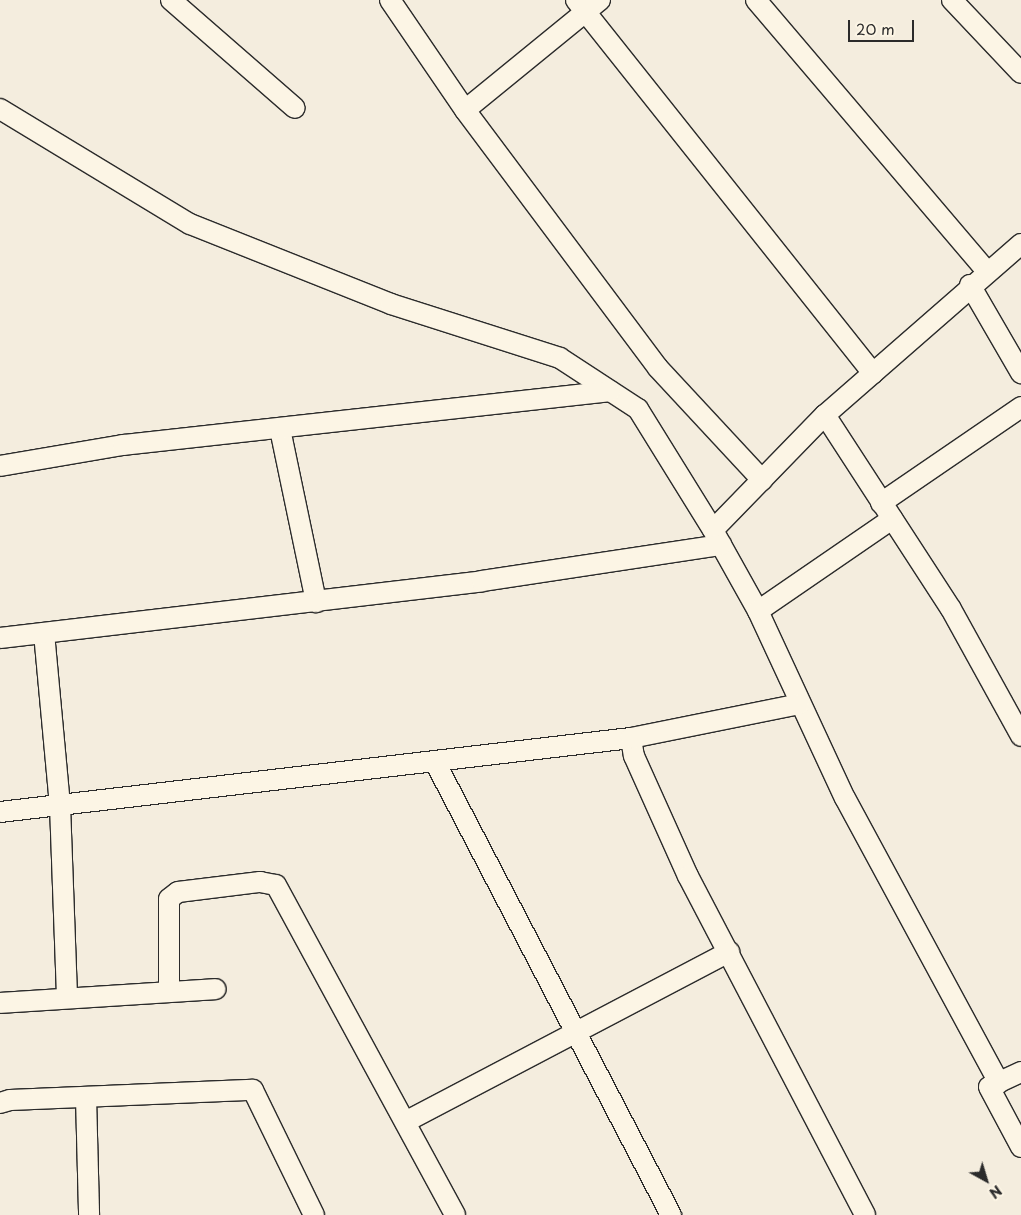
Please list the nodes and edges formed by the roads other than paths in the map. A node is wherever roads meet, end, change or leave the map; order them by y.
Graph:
1 (171, 0) edge
2 (390, 0) edge
3 (600, 0) edge
4 (756, 0) edge
5 (952, 0) edge
6 (580, 6) edge
7 (1021, 73) edge
8 (295, 108) dead end
9 (0, 109) edge
10 (465, 110) junction
11 (1021, 244) edge
12 (987, 272) junction
13 (970, 285) junction
14 (873, 372) junction
15 (1021, 373) edge
16 (610, 391) junction
17 (1021, 407) edge
18 (825, 415) junction
19 (280, 429) junction
20 (0, 466) edge
21 (762, 480) junction
22 (887, 511) junction
23 (717, 538) junction
24 (316, 602) junction
25 (758, 611) junction
26 (44, 633) junction
27 (0, 638) edge
28 (799, 704) junction
29 (1021, 736) edge
30 (631, 738) junction
31 (435, 762) junction
32 (60, 804) junction
33 (0, 812) edge
34 (729, 952) junction
35 (216, 989) dead end
36 (169, 992) junction
37 (67, 998) junction
38 (0, 1003) edge
39 (575, 1032) junction
40 (1021, 1072) edge
41 (999, 1082) junction
42 (86, 1097) junction
43 (0, 1103) edge
44 (407, 1122) junction
45 (1021, 1147) edge
46 (89, 1215) edge
47 (314, 1215) edge
48 (455, 1215) edge
49 (671, 1215) edge
50 (865, 1215) edge

1 - 8 street
2 - 10 street
3 - 6 street
4 - 12 street
5 - 7 street
6 - 10 street
6 - 14 street
9 - 16 street
10 - 21 street
11 - 12 street
12 - 13 street
13 - 14 street
13 - 15 street
14 - 18 street
16 - 19 street
16 - 23 street
17 - 22 street
18 - 21 street
18 - 22 street
19 - 20 street
19 - 24 street
21 - 23 street
22 - 25 street
22 - 29 street
23 - 24 street
23 - 25 street
24 - 26 street
25 - 28 street
26 - 27 street
26 - 32 street
28 - 30 street
28 - 41 street
30 - 31 street
30 - 34 street
31 - 32 street
31 - 39 street
32 - 33 street
32 - 37 street
34 - 39 street
34 - 50 street
35 - 36 street
36 - 37 street
36 - 44 street
37 - 38 street
39 - 44 street
39 - 49 street
40 - 41 street
41 - 45 street
42 - 43 street
42 - 46 street
42 - 47 street
44 - 48 street

